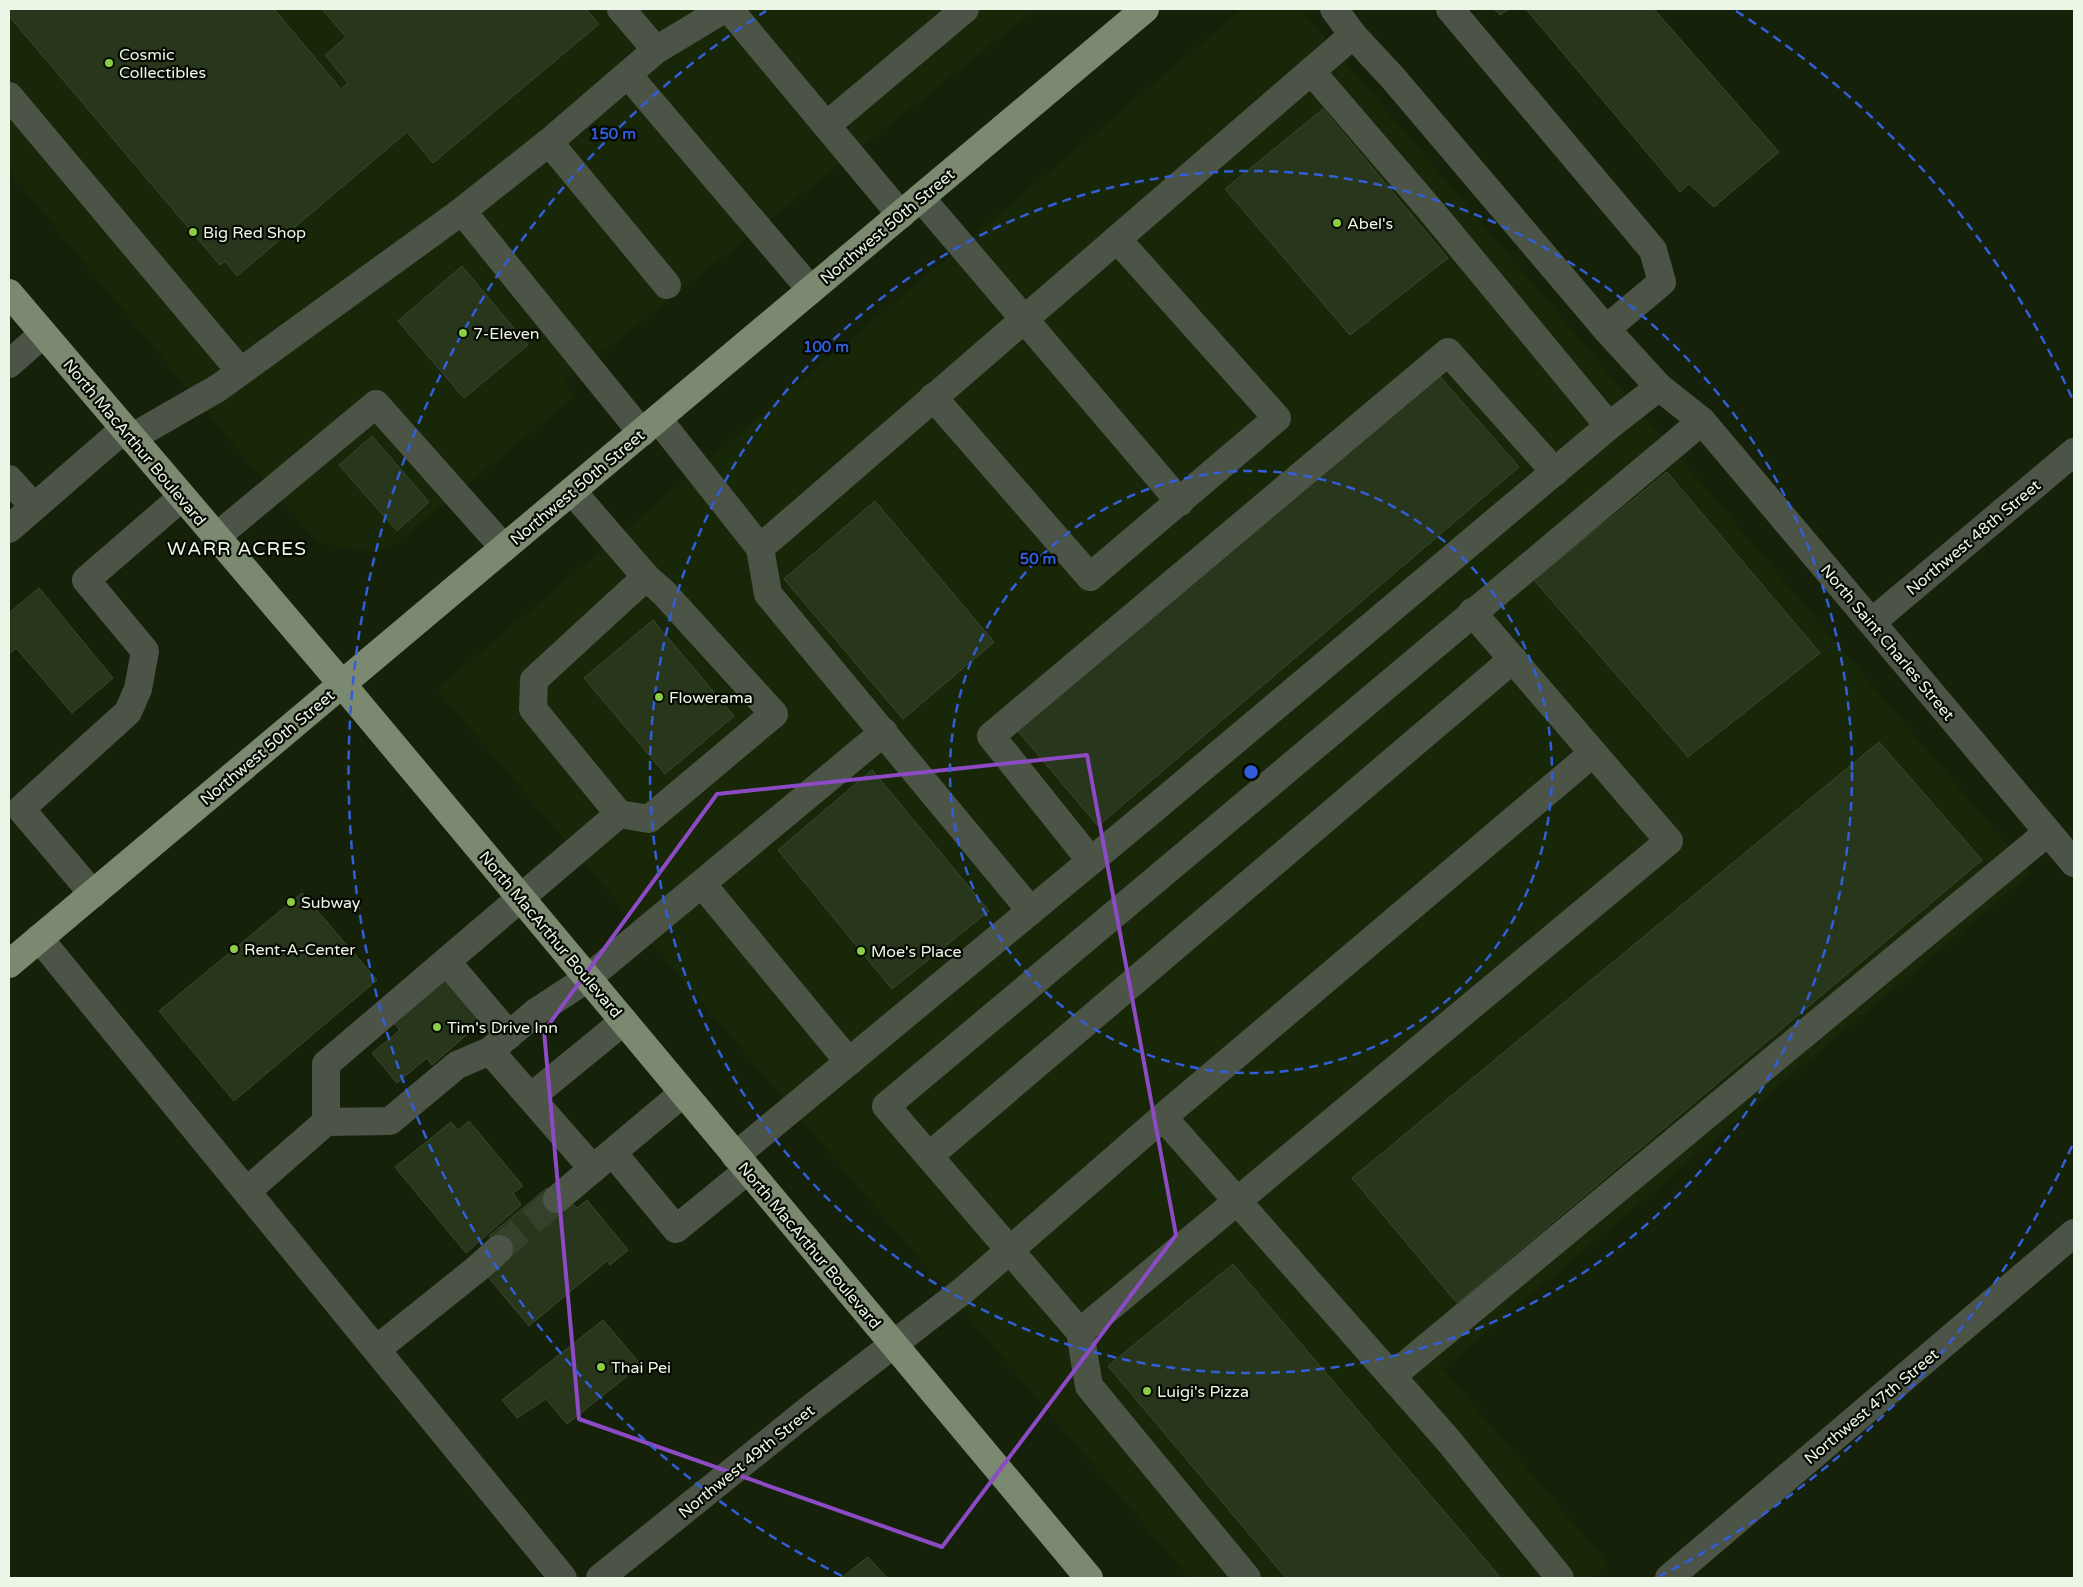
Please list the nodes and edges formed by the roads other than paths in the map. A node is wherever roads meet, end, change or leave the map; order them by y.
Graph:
1 (621, 9) edge
2 (724, 9) edge
3 (729, 9) edge
4 (966, 9) edge
5 (1145, 9) edge
6 (1334, 9) edge
7 (1450, 9) edge
8 (1353, 35) junction
9 (656, 50) junction
10 (1311, 71) junction
11 (628, 75) junction
12 (9, 96) edge
13 (827, 125) junction
14 (549, 142) junction
15 (911, 206) junction
16 (462, 211) junction
17 (1117, 239) junction
18 (666, 285) dead end
19 (811, 290) junction
20 (9, 293) edge
21 (1024, 319) junction
22 (1606, 329) junction
23 (43, 334) junction
24 (9, 364) edge
25 (240, 372) junction
26 (1659, 387) junction
27 (933, 397) junction
28 (1702, 420) junction
29 (650, 426) junction
30 (1609, 426) junction
31 (128, 433) junction
32 (2074, 452) edge
33 (1555, 472) junction
34 (9, 479) edge
35 (572, 491) junction
36 (182, 497) junction
37 (1180, 502) junction
38 (34, 507) junction
39 (9, 528) edge
40 (216, 537) junction
41 (504, 548) junction
42 (760, 548) junction
43 (646, 577) junction
44 (1472, 612) junction
45 (1872, 622) junction
46 (1513, 659) junction
47 (342, 684) junction
48 (884, 732) junction
49 (1593, 753) junction
50 (15, 801) edge
51 (619, 814) junction
52 (2048, 832) junction
53 (1091, 861) junction
54 (2074, 863) edge
55 (702, 884) junction
56 (92, 894) junction
57 (522, 898) junction
58 (1031, 911) junction
59 (40, 938) junction
60 (447, 962) junction
61 (9, 964) edge
62 (588, 978) junction
63 (624, 1021) junction
64 (500, 1043) junction
65 (849, 1062) junction
66 (683, 1093) junction
67 (531, 1097) junction
68 (1163, 1117) junction
69 (326, 1122) junction
70 (929, 1156) junction
71 (603, 1161) junction
72 (742, 1163) junction
73 (247, 1190) junction
74 (557, 1200) tunnel mouth
75 (1236, 1200) junction
76 (2074, 1234) edge
77 (499, 1249) tunnel mouth
78 (1010, 1249) junction
79 (1080, 1332) junction
80 (892, 1345) junction
81 (377, 1349) junction
82 (1392, 1376) junction
83 (563, 1578) edge
84 (600, 1578) edge
85 (1089, 1578) edge
86 (1247, 1578) edge
87 (1560, 1578) edge
88 (1669, 1578) edge

1 - 9 street
2 - 9 street
3 - 13 street
4 - 13 street
5 - 15 main road, Northwest 50th Street
6 - 8 street, North Saint Charles Street
7 - 22 street
8 - 10 street
8 - 22 street, North Saint Charles Street
9 - 11 street
10 - 17 street
10 - 30 street
11 - 14 street
11 - 19 street
12 - 25 street
13 - 15 street
14 - 16 street
14 - 18 street
15 - 19 main road, Northwest 50th Street
15 - 21 street
16 - 25 street
16 - 29 street
17 - 21 street
17 - 37 street
19 - 29 main road, Northwest 50th Street
20 - 23 main road, North MacArthur Boulevard
21 - 27 street
21 - 37 street
22 - 26 street, North Saint Charles Street
23 - 24 street
23 - 31 main road, North MacArthur Boulevard
25 - 31 street
26 - 28 street, North Saint Charles Street
26 - 30 street
27 - 37 street
27 - 42 street
28 - 44 street
28 - 45 street, North Saint Charles Street
29 - 35 main road, Northwest 50th Street
29 - 42 street
30 - 33 street
31 - 36 main road, North MacArthur Boulevard
31 - 38 street
32 - 45 street, Northwest 48th Street
33 - 53 street
33 - 53 street
34 - 38 street
35 - 41 main road, Northwest 50th Street
35 - 43 street
36 - 40 main road, North MacArthur Boulevard
36 - 50 street
38 - 39 street
40 - 41 street
40 - 47 main road, North MacArthur Boulevard
41 - 47 main road, Northwest 50th Street
42 - 48 street
43 - 51 street
43 - 51 street
44 - 46 street
44 - 70 street
45 - 52 street, North Saint Charles Street
46 - 49 street
46 - 70 street
47 - 56 main road, Northwest 50th Street
47 - 57 main road, North MacArthur Boulevard
48 - 55 street
48 - 58 street
49 - 68 street, Northwest 49th Street
49 - 75 street
50 - 56 street
51 - 57 street
52 - 54 street, North Saint Charles Street
52 - 82 street
53 - 58 street
55 - 62 street
55 - 65 street
56 - 59 main road, Northwest 50th Street
57 - 60 street
57 - 62 main road, North MacArthur Boulevard
58 - 65 street
59 - 61 main road, Northwest 50th Street
59 - 73 street
60 - 64 street
60 - 69 street
62 - 63 main road, North MacArthur Boulevard
62 - 64 street
63 - 66 main road, North MacArthur Boulevard
63 - 67 street
64 - 67 street
64 - 69 street
65 - 72 street
66 - 71 street
66 - 72 main road, North MacArthur Boulevard
67 - 71 street
68 - 75 street
68 - 78 street, Northwest 49th Street
69 - 73 street
70 - 78 street
71 - 72 street
71 - 74 street
72 - 80 main road, North MacArthur Boulevard
73 - 81 street
75 - 79 street
75 - 82 street
76 - 88 street, Northwest 47th Street
77 - 81 street
78 - 79 street
78 - 80 street, Northwest 49th Street
79 - 86 street
80 - 84 street, Northwest 49th Street
80 - 85 main road, North MacArthur Boulevard
81 - 83 street
82 - 87 street

